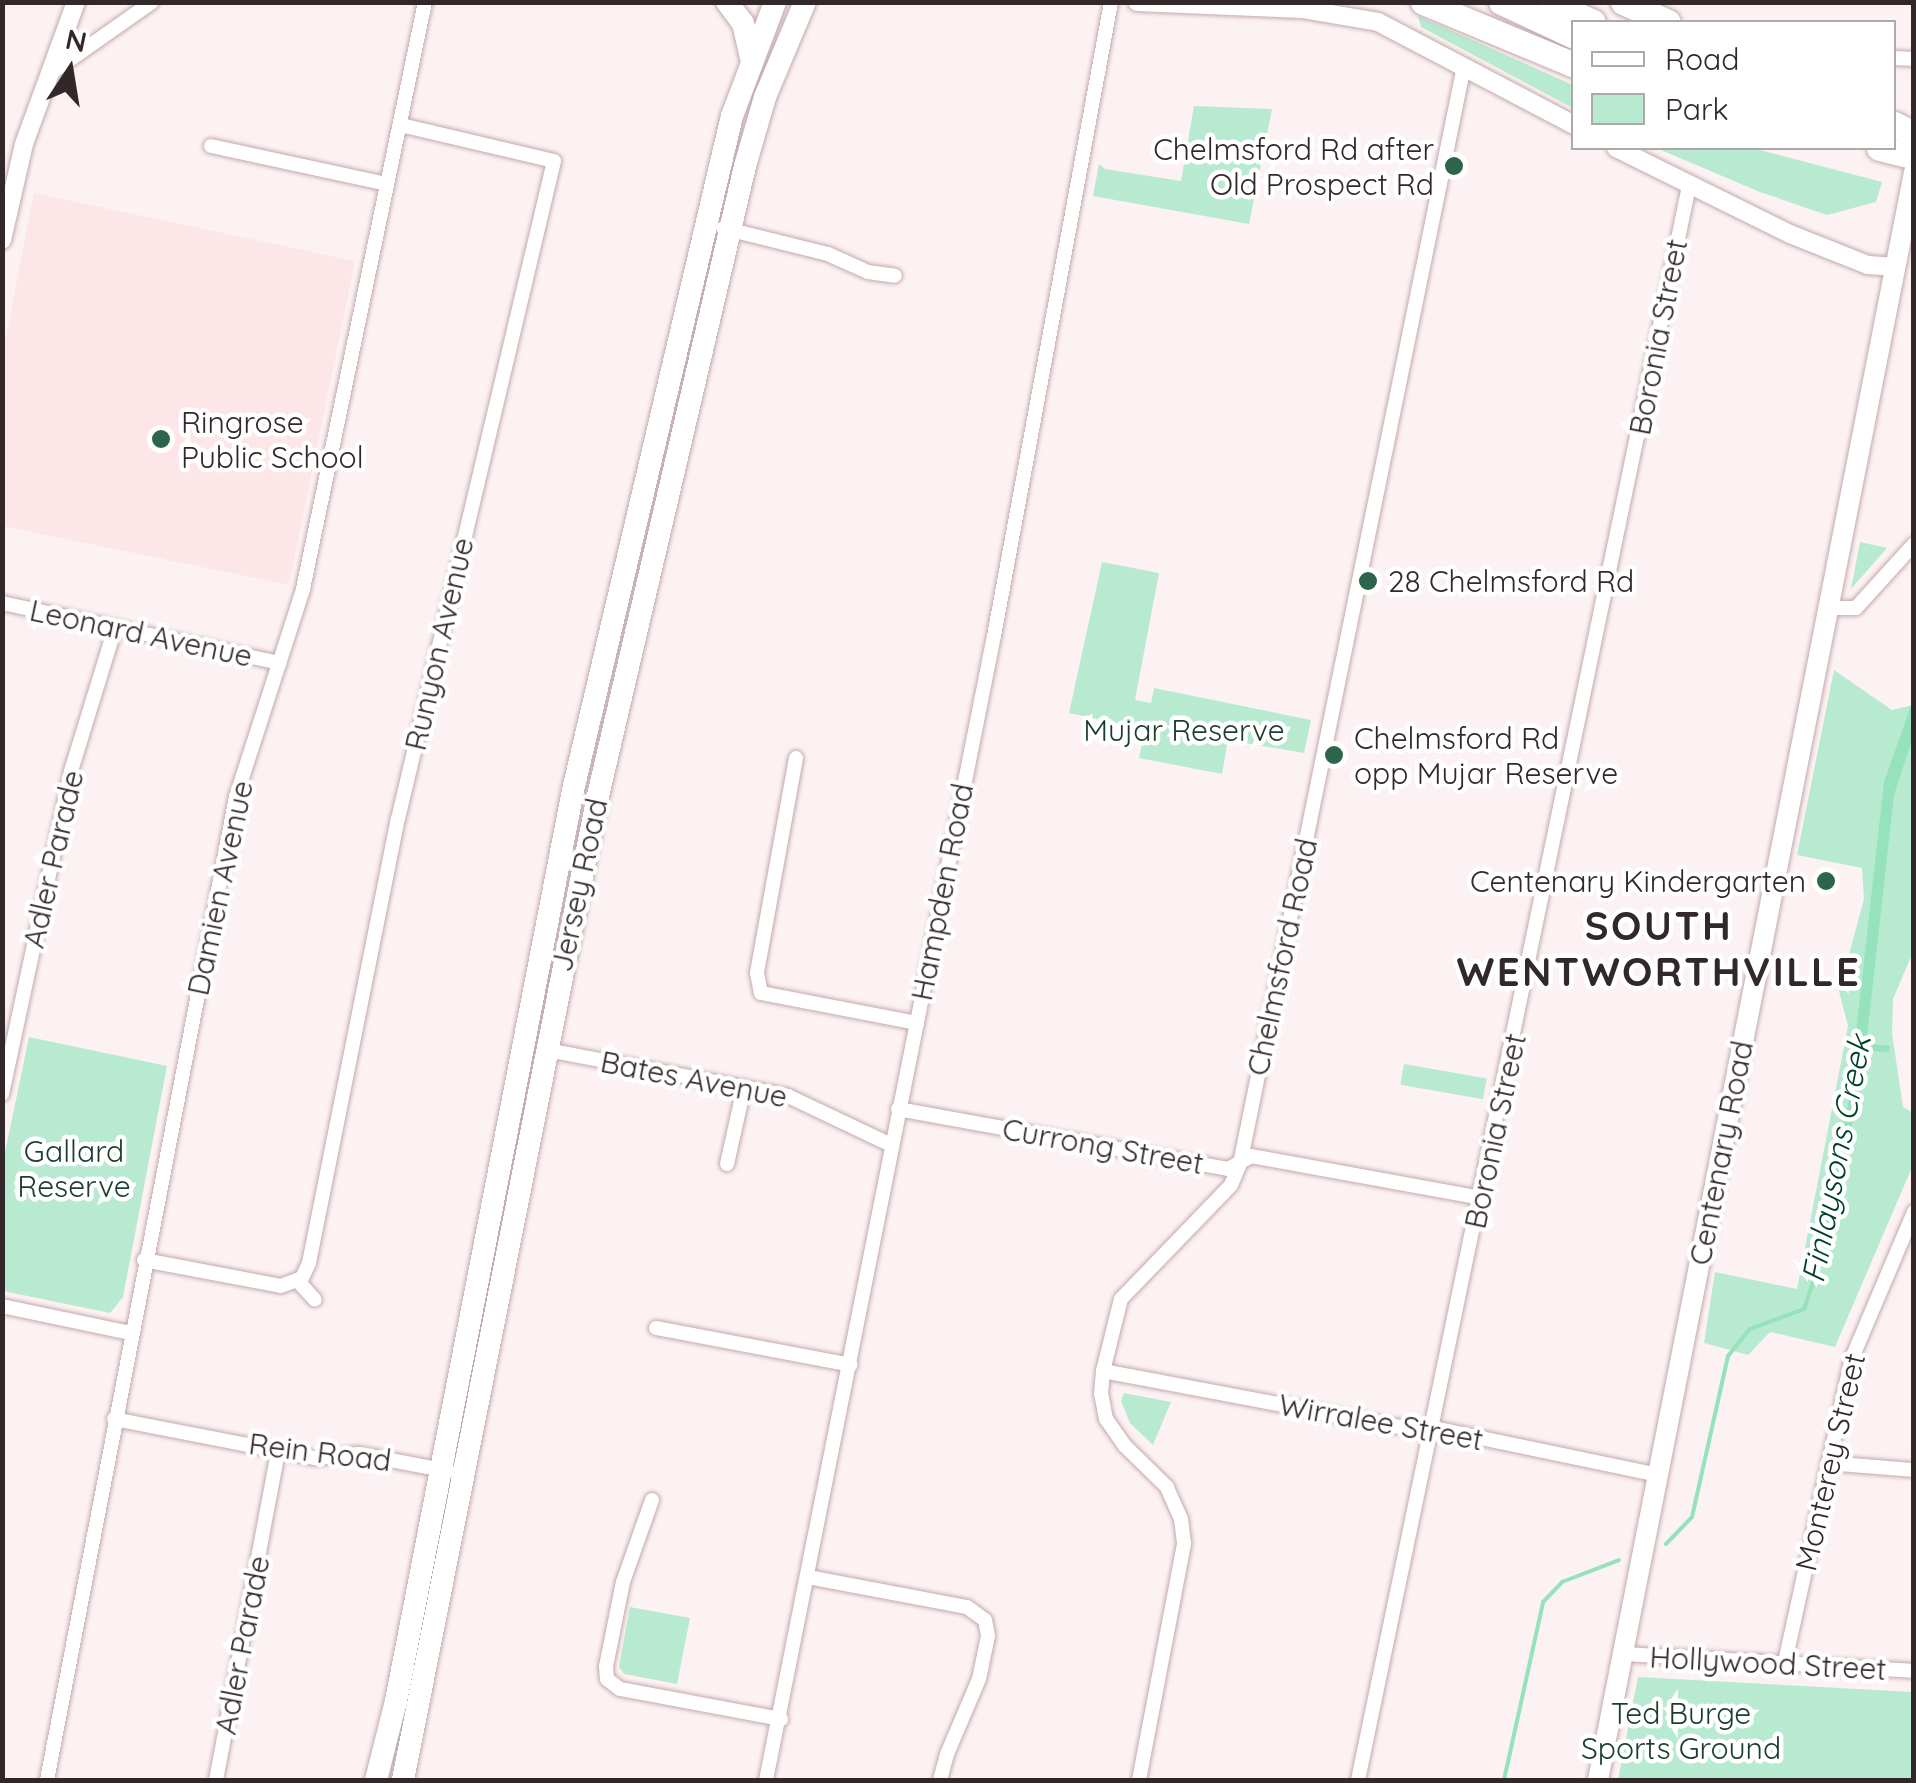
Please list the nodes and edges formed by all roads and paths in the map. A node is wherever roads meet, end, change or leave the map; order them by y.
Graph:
1 (76, 2) edge
2 (152, 2) edge
3 (426, 2) edge
4 (727, 2) edge
5 (775, 2) edge
6 (804, 2) edge
7 (1112, 2) edge
8 (1137, 2) edge
9 (1423, 2) edge
10 (1502, 2) edge
11 (1549, 2) edge
12 (1624, 2) edge
13 (1589, 20) edge
14 (1664, 20) edge
15 (1571, 35) edge
16 (751, 57) junction
17 (1571, 64) edge
18 (1464, 66) junction
19 (51, 73) junction
20 (1571, 123) edge
21 (400, 125) junction
22 (210, 146) dead end
23 (1620, 150) edge
24 (1914, 172) edge
25 (387, 184) junction
26 (1689, 186) junction
27 (705, 224) junction
28 (730, 230) junction
29 (2, 240) edge
30 (1905, 268) edge
31 (894, 276) dead end
32 (1914, 544) edge
33 (2, 603) edge
34 (1827, 608) junction
35 (116, 628) junction
36 (280, 663) junction
37 (796, 758) dead end
38 (917, 1023) junction
39 (546, 1050) junction
40 (744, 1088) junction
41 (2, 1094) edge
42 (898, 1109) junction
43 (892, 1145) junction
44 (727, 1164) dead end
45 (1240, 1164) junction
46 (1482, 1198) junction
47 (1914, 1212) edge
48 (144, 1260) junction
49 (298, 1281) junction
50 (315, 1300) dead end
51 (2, 1306) edge
52 (656, 1328) dead end
53 (130, 1333) junction
54 (851, 1366) junction
55 (1103, 1371) junction
56 (114, 1420) junction
57 (1430, 1430) junction
58 (278, 1450) junction
59 (1828, 1464) junction
60 (440, 1469) junction
61 (1914, 1470) edge
62 (466, 1474) junction
63 (1658, 1475) junction
64 (652, 1500) dead end
65 (808, 1577) junction
66 (1623, 1654) junction
67 (1785, 1662) junction
68 (1914, 1671) edge
69 (609, 1681) junction
70 (594, 1691) dead end
71 (781, 1719) junction
72 (47, 1780) edge
73 (216, 1780) edge
74 (376, 1780) edge
75 (404, 1780) edge
76 (766, 1780) edge
77 (940, 1780) edge
78 (1139, 1780) edge
79 (1358, 1780) edge
80 (1598, 1780) edge

1 - 19 street
2 - 19 street
3 - 21 street, Damien Avenue
4 - 16 highway
5 - 16 highway, Jersey Road
6 - 28 highway, Jersey Road
7 - 38 street, Hampden Road
8 - 18 street
9 - 17 highway
10 - 15 highway
11 - 13 highway
12 - 14 highway
16 - 27 highway, Jersey Road
18 - 20 street
18 - 45 street, Chelmsford Road
19 - 29 street
21 - 25 street, Damien Avenue
21 - 49 street, Runyon Avenue
22 - 25 street
23 - 26 street
24 - 30 main road, Centenary Road
25 - 36 street, Damien Avenue
26 - 30 street
26 - 46 street, Boronia Street
27 - 28 street
27 - 60 highway, Jersey Road
28 - 31 street
28 - 39 highway, Jersey Road
30 - 34 main road, Centenary Road
32 - 34 street
33 - 35 street, Leonard Avenue
34 - 63 main road, Centenary Road
35 - 36 street, Leonard Avenue
35 - 41 street, Adler Parade
36 - 48 street, Damien Avenue
37 - 38 street
38 - 42 street, Hampden Road
39 - 40 street, Bates Avenue
39 - 62 highway, Jersey Road
40 - 43 street, Bates Avenue
40 - 44 street
42 - 43 street, Hampden Road
42 - 45 street, Currong Street
43 - 54 street, Hampden Road
45 - 46 street, Currong Street
45 - 55 street, Chelmsford Road
46 - 57 street, Boronia Street
47 - 59 street, Monterey Street
48 - 49 street
48 - 53 street, Damien Avenue
49 - 50 street
51 - 53 street
52 - 54 street
53 - 56 street, Damien Avenue
54 - 65 street, Hampden Road
55 - 57 street, Wirralee Street
55 - 78 street, Chelmsford Road
56 - 58 street, Rein Road
56 - 72 street, Damien Avenue
57 - 63 street, Wirralee Street
57 - 79 street, Boronia Street
58 - 60 street, Rein Road
58 - 73 street, Adler Parade
59 - 61 street
59 - 67 street, Monterey Street
60 - 62 street, Rein Road
60 - 74 highway, Jersey Road
62 - 75 highway, Jersey Road
63 - 66 main road, Centenary Road
64 - 69 street
65 - 71 street, Hampden Road
65 - 77 street
66 - 67 street, Hollywood Street
66 - 80 main road, Centenary Road
67 - 68 street, Hollywood Street
69 - 70 street
69 - 71 street
71 - 76 street, Hampden Road

